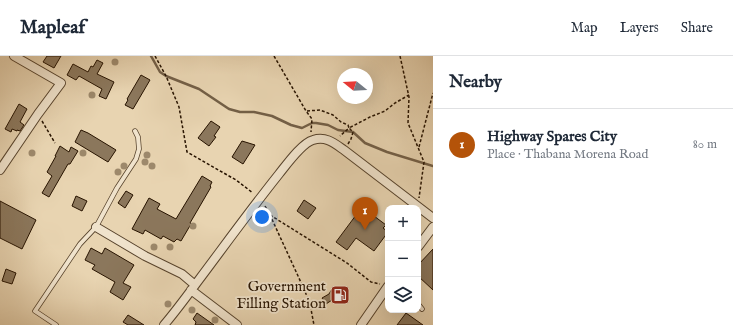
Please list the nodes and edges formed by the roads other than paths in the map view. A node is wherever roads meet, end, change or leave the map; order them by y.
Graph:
1 (14, 56) edge
2 (135, 131) dead end
3 (0, 169) edge
4 (433, 218) edge
5 (96, 227) junction
6 (433, 227) edge
7 (421, 243) edge
8 (193, 288) junction
9 (385, 290) edge
10 (56, 325) edge
11 (164, 325) edge
12 (237, 325) edge
13 (361, 325) edge

1 - 3 street
2 - 5 lane
4 - 8 street
5 - 8 street
5 - 10 lane
6 - 7 street
8 - 11 street
8 - 12 street
9 - 13 street

